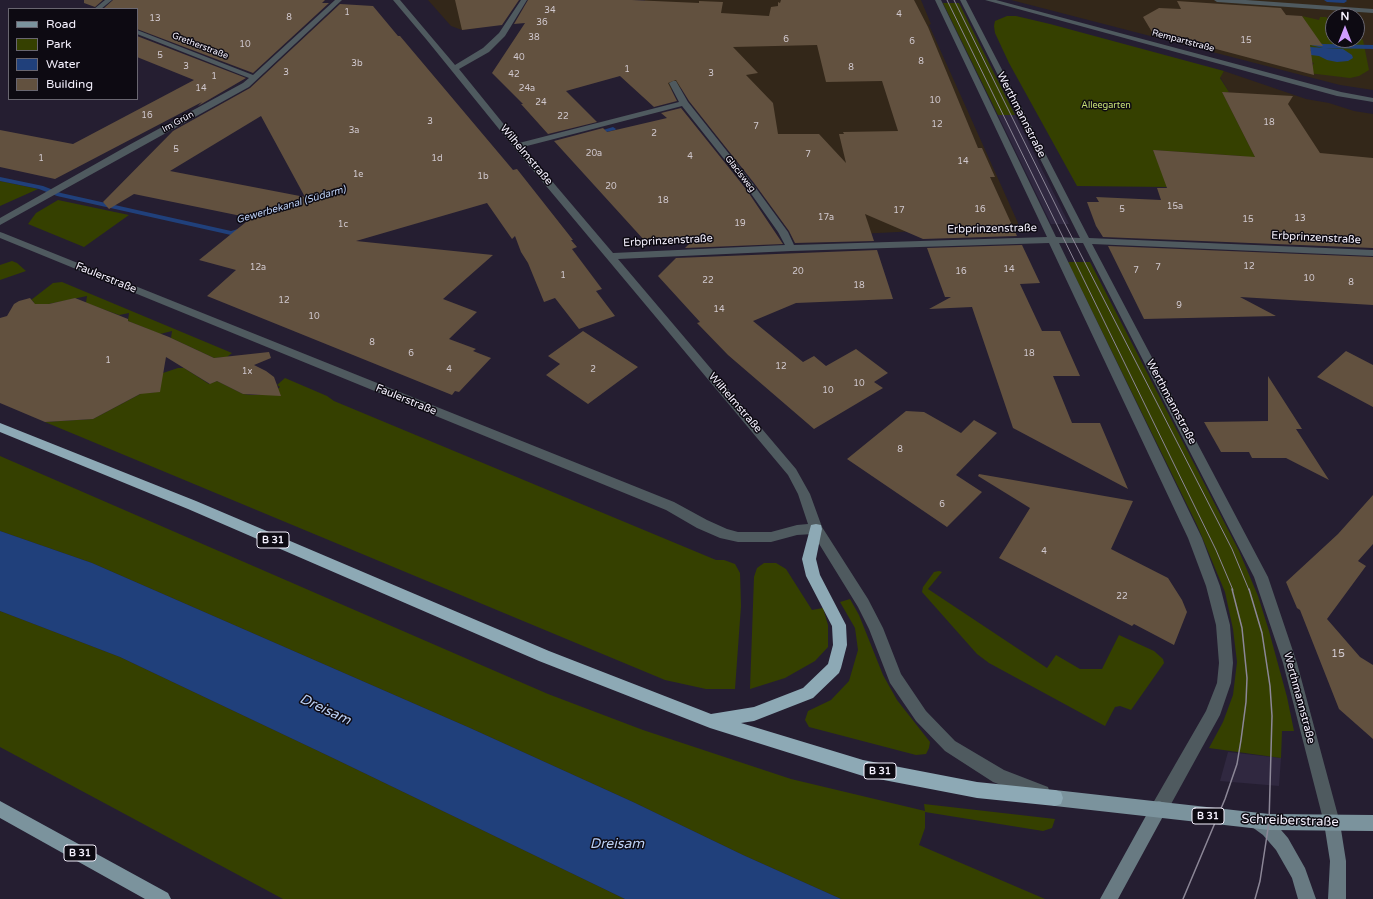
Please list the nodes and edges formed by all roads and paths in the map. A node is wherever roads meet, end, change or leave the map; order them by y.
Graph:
1 (109, 0) edge
2 (339, 0) edge
3 (396, 0) edge
4 (524, 0) edge
5 (938, 0) edge
6 (963, 0) edge
7 (988, 0) edge
8 (1217, 0) edge
9 (1299, 0) edge
10 (1271, 2) edge
11 (1304, 6) junction
12 (98, 8) edge
13 (1373, 11) edge
14 (138, 32) edge
15 (455, 68) junction
16 (255, 78) junction
17 (673, 83) dead end
18 (1373, 100) edge
19 (684, 103) junction
20 (518, 146) junction
21 (0, 222) edge
22 (0, 235) edge
23 (1052, 240) junction
24 (1087, 241) junction
25 (791, 248) junction
26 (1373, 253) edge
27 (611, 256) junction
28 (0, 427) edge
29 (816, 528) junction
30 (710, 721) junction
31 (1055, 798) junction
32 (0, 809) edge
33 (1159, 809) junction
34 (1258, 821) junction
35 (1332, 823) junction
36 (1373, 824) edge
37 (162, 899) edge
38 (1109, 899) edge
39 (1307, 899) edge
40 (1338, 899) edge

1 - 12 street
2 - 16 street, Im Grün
3 - 15 street, Wilhelmstraße
4 - 15 street
5 - 23 street
6 - 24 street, Werthmannstraße
7 - 18 street, Rempartstraße
8 - 10 street
9 - 11 street
10 - 11 street
11 - 13 street
14 - 16 street, Gretherstraße
15 - 20 street, Wilhelmstraße
16 - 21 street, Im Grün
17 - 19 street, Glacisweg
19 - 20 street
19 - 25 street, Glacisweg
20 - 27 street, Wilhelmstraße
22 - 29 street, Faulerstraße
23 - 24 street, Erbprinzenstraße
23 - 25 street, Erbprinzenstraße
23 - 33 street
24 - 26 street, Erbprinzenstraße
24 - 35 street, Werthmannstraße
25 - 27 street, Erbprinzenstraße
27 - 29 street, Wilhelmstraße
28 - 30 highway, B 31
29 - 30 highway
29 - 31 street, Wilhelmstraße
30 - 31 highway, B 31
31 - 33 main road, B 31
32 - 37 main road, B 31
33 - 34 main road, Schreiberstraße / B 31
33 - 38 main road
34 - 35 main road, Schreiberstraße / B 31
34 - 39 main road
35 - 36 main road, Schreiberstraße / B 31
35 - 40 main road

